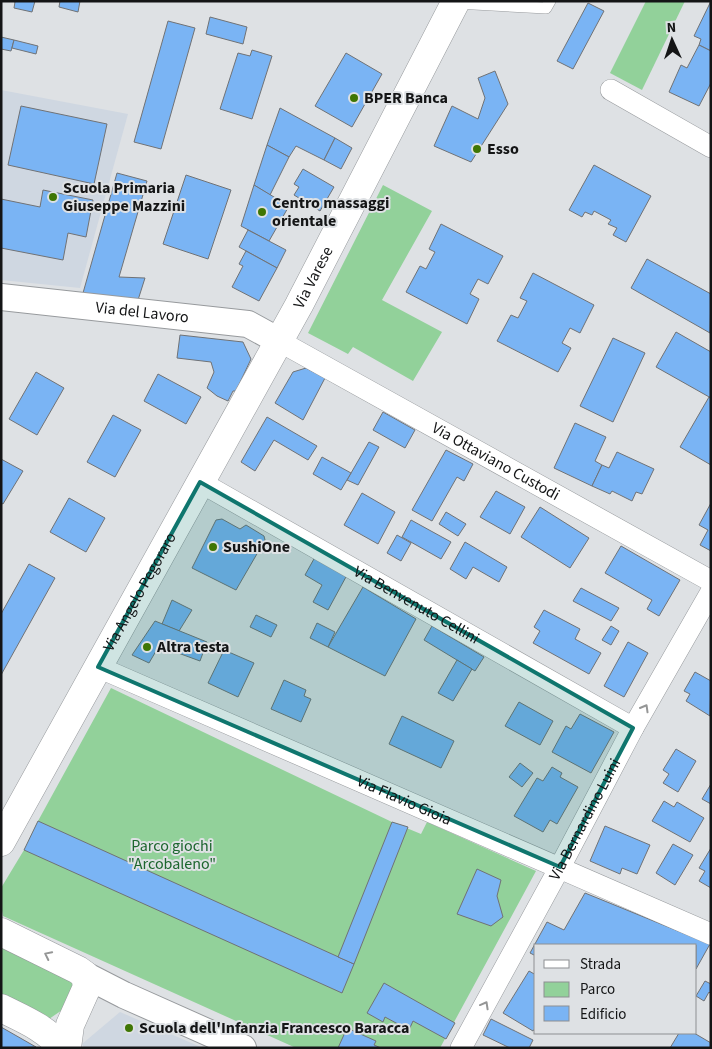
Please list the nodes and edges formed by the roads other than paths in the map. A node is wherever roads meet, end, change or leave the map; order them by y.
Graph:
1 (550, 1) edge
2 (456, 2) edge
3 (611, 90) dead end
4 (711, 147) edge
5 (1, 297) edge
6 (279, 341) junction
7 (200, 482) junction
8 (711, 581) edge
9 (711, 592) edge
10 (98, 667) junction
11 (633, 728) junction
12 (1, 842) edge
13 (560, 867) junction
14 (1, 932) edge
15 (711, 934) edge
16 (1, 1008) edge
17 (77, 1011) edge
18 (41, 1028) junction
19 (62, 1048) edge
20 (243, 1048) edge
21 (462, 1048) edge

1 - 2 lane
2 - 6 main road, Via Varese
3 - 4 street
5 - 6 street, Via del Lavoro
6 - 7 main road, Via Angelo Pegoraro
6 - 8 street, Via Ottaviano Custodi
7 - 10 main road, Via Angelo Pegoraro
7 - 11 street, Via Benvenuto Cellini
11 -> 9 street, Via Bernardino Luini
10 - 12 main road, Via Angelo Pegoraro
10 - 13 street, Via Flavio Gioia
11 - 13 street, Via Bernardino Luini
13 - 15 street, Via Flavio Gioia
21 -> 13 street, Via Bernardino Luini
17 -> 14 main road
16 - 18 main road
17 - 18 street
17 - 20 street
18 - 19 main road

